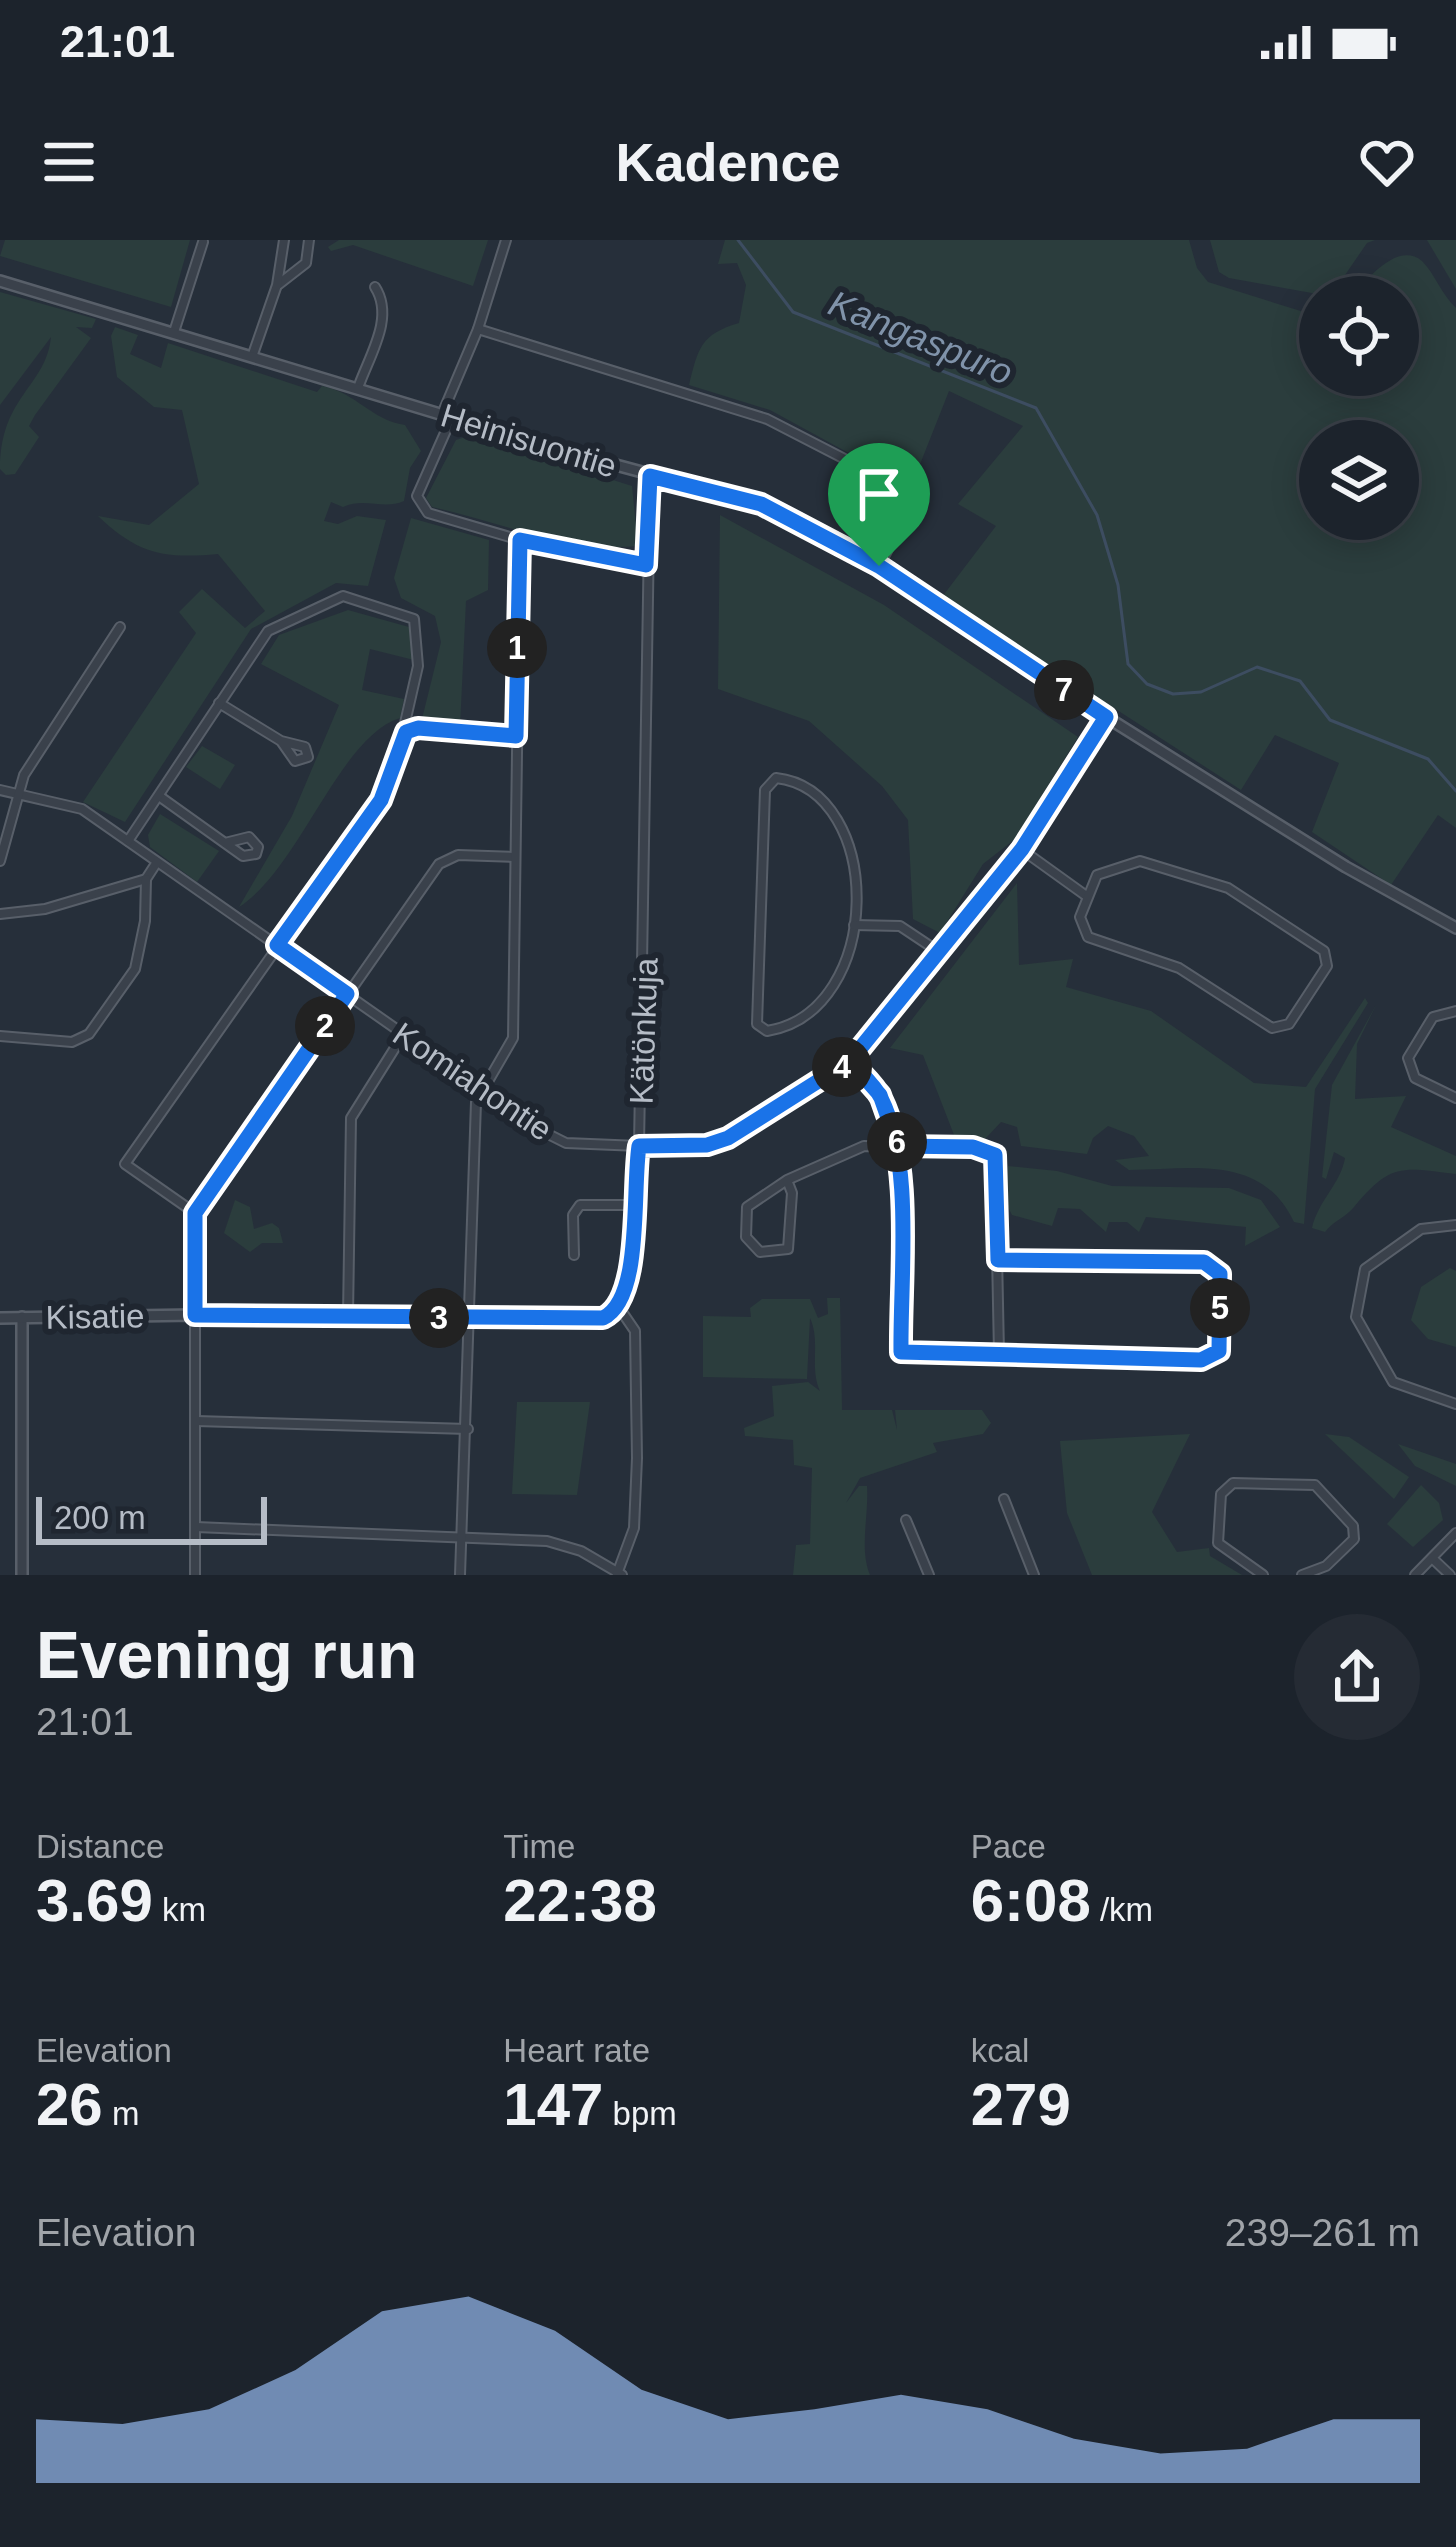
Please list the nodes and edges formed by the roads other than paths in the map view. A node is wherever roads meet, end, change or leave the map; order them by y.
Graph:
1 (284, 240) edge
2 (310, 240) edge
3 (506, 240) edge
4 (203, 242) edge
5 (0, 280) edge
6 (278, 285) junction
7 (375, 287) dead end
8 (478, 329) junction
9 (174, 332) junction
10 (252, 357) junction
11 (358, 388) junction
12 (447, 415) junction
13 (650, 476) junction
14 (520, 540) junction
15 (646, 565) junction
16 (879, 566) junction
17 (120, 627) dead end
18 (219, 703) junction
19 (1106, 717) junction
20 (516, 736) junction
21 (402, 737) junction
22 (280, 741) dead end
23 (0, 790) edge
24 (19, 793) junction
25 (159, 796) junction
26 (128, 841) junction
27 (225, 843) dead end
28 (1022, 849) junction
29 (514, 857) junction
30 (0, 861) edge
31 (157, 862) junction
32 (146, 879) junction
33 (1085, 895) junction
34 (0, 914) edge
35 (854, 925) junction
36 (1456, 928) edge
37 (277, 945) junction
38 (939, 952) junction
39 (347, 994) junction
40 (1456, 1011) edge
41 (403, 1035) junction
42 (0, 1036) edge
43 (850, 1061) junction
44 (482, 1089) junction
45 (1456, 1098) edge
46 (639, 1146) junction
47 (898, 1146) junction
48 (787, 1180) junction
49 (631, 1204) junction
50 (195, 1213) junction
51 (1456, 1225) edge
52 (574, 1255) dead end
53 (998, 1260) junction
54 (620, 1309) junction
55 (195, 1315) junction
56 (348, 1316) junction
57 (22, 1317) junction
58 (0, 1318) edge
59 (471, 1319) junction
60 (998, 1353) junction
61 (1456, 1404) edge
62 (196, 1420) junction
63 (468, 1429) junction
64 (1004, 1499) dead end
65 (906, 1520) dead end
66 (196, 1527) junction
67 (1456, 1533) edge
68 (460, 1537) junction
69 (1432, 1558) junction
70 (619, 1574) edge
71 (22, 1575) edge
72 (195, 1575) edge
73 (460, 1575) edge
74 (929, 1575) edge
75 (1034, 1575) edge
76 (1263, 1575) edge
77 (1302, 1575) edge
78 (1415, 1575) edge
79 (1450, 1575) edge

1 - 6 street
2 - 6 street
3 - 8 street
4 - 9 street
5 - 9 street, Heinisuontie
6 - 10 street
7 - 11 street
8 - 12 street
8 - 16 street
9 - 10 street, Heinisuontie
10 - 11 street, Heinisuontie
11 - 12 street, Heinisuontie
12 - 13 street, Heinisuontie
12 - 14 street
13 - 15 street, Kätönkuja
13 - 16 street, Heinisuontie
14 - 15 street
14 - 20 street
15 - 46 street, Kätönkuja
16 - 19 street, Heinisuontie
17 - 24 street
18 - 21 street
18 - 22 street
18 - 25 street
19 - 28 street, Komiahontie
19 - 36 street, Heinisuontie
20 - 21 street
20 - 29 street
21 - 37 street
23 - 24 street, Komiahontie
24 - 26 street, Komiahontie
24 - 30 street
25 - 26 street
25 - 27 street
26 - 31 street, Komiahontie
28 - 33 street
28 - 38 street, Komiahontie
29 - 39 street
29 - 44 street
31 - 32 street
31 - 37 street, Komiahontie
32 - 34 street
32 - 42 street
33 - 33 street
35 - 35 street
35 - 38 street
37 - 39 street, Komiahontie
37 - 50 street
38 - 43 street, Komiahontie
39 - 41 street, Komiahontie
39 - 50 street
40 - 45 street
41 - 44 street, Komiahontie
41 - 56 street
43 - 46 street, Komiahontie
43 - 47 street
44 - 46 street, Komiahontie
44 - 59 street
46 - 49 street, Kätönkuja
47 - 48 street
47 - 53 street
47 - 60 street
48 - 48 street
49 - 52 street
49 - 54 street, Kätönkuja
50 - 55 street
51 - 61 street
53 - 60 street
53 - 60 street
54 - 59 street, Kisatie
54 - 70 street, Kätönkuja
55 - 56 street, Kisatie
55 - 57 street, Kisatie
55 - 62 street
56 - 59 street, Kisatie
57 - 58 street, Kisatie
57 - 71 street
59 - 63 street
62 - 63 street
62 - 66 street
63 - 68 street
64 - 75 street
65 - 74 street
66 - 68 street
66 - 72 street
67 - 69 street
68 - 70 street
68 - 73 street
69 - 78 street
69 - 79 street
76 - 77 street

